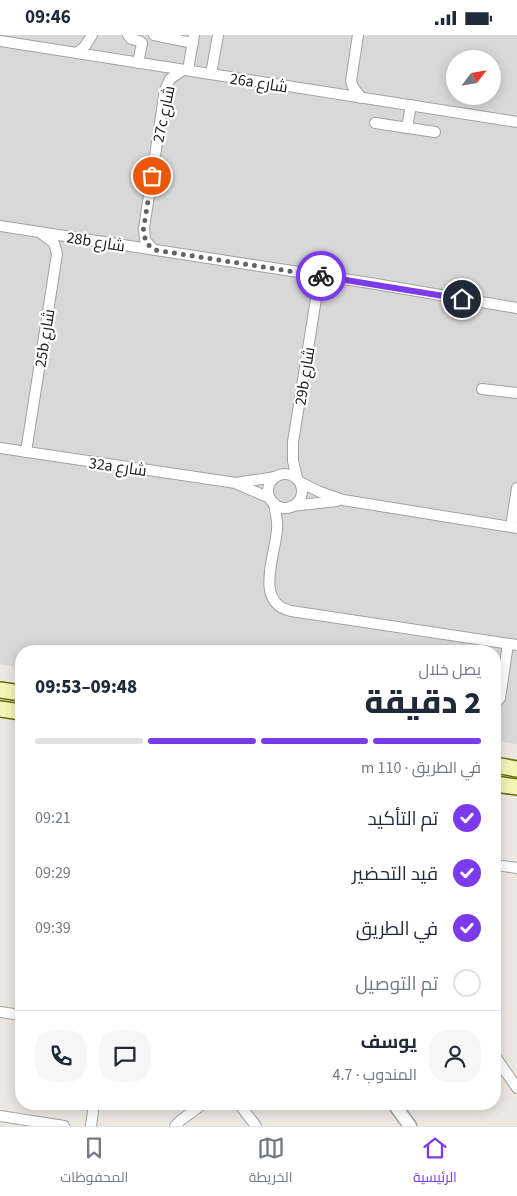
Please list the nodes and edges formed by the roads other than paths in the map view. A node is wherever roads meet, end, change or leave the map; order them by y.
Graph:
1 (92, 35) edge
2 (128, 35) edge
3 (154, 35) edge
4 (218, 35) edge
5 (358, 35) edge
6 (194, 39) edge
7 (0, 41) edge
8 (77, 53) junction
9 (138, 63) junction
10 (185, 70) junction
11 (211, 74) junction
12 (361, 98) junction
13 (411, 105) junction
14 (517, 122) edge
15 (375, 123) dead end
16 (407, 128) junction
17 (435, 131) dead end
18 (0, 226) edge
19 (39, 233) junction
20 (155, 250) junction
21 (331, 277) junction
22 (517, 308) edge
23 (482, 389) dead end
24 (517, 393) edge
25 (0, 448) edge
26 (26, 452) junction
27 (275, 477) junction
28 (298, 480) junction
29 (236, 483) junction
30 (517, 488) edge
31 (272, 500) junction
32 (344, 501) junction
33 (291, 506) junction
34 (514, 527) edge
35 (513, 645) edge
36 (0, 690) edge
37 (15, 692) edge
38 (501, 694) edge
39 (0, 709) edge
40 (15, 711) edge
41 (501, 766) edge
42 (517, 769) edge
43 (501, 777) edge
44 (517, 779) edge
45 (501, 785) edge
46 (517, 787) edge
47 (501, 866) edge
48 (517, 869) edge
49 (0, 1012) edge
50 (15, 1014) edge
51 (501, 1065) edge
52 (517, 1088) edge
53 (93, 1110) edge
54 (194, 1110) edge
55 (244, 1110) edge
56 (398, 1110) edge
57 (0, 1116) edge
58 (64, 1126) edge
59 (91, 1126) edge
60 (175, 1126) edge
61 (256, 1126) edge
62 (410, 1126) edge

1 - 8 street
2 - 9 street
3 - 6 street
4 - 11 street
5 - 12 street
6 - 10 street
7 - 8 street, 26a شارع
8 - 9 street, 26a شارع
9 - 10 street, 26a شارع
10 - 11 street, 26a شارع
10 - 20 street, 27c شارع
11 - 12 street, 26a شارع
12 - 13 street, 26a شارع
13 - 14 street, 26a شارع
13 - 16 street
15 - 16 street
16 - 17 street
18 - 19 street, 28b شارع
19 - 20 street, 28b شارع
19 - 26 street, 25b شارع
20 - 21 street, 28b شارع
21 - 22 street, 28b شارع
21 - 28 street, 29b شارع
23 - 24 street
25 - 26 street, 32a شارع
26 - 29 street, 32a شارع
27 - 28 street
27 - 29 street, 32a شارع
27 - 31 street
28 - 32 street
28 - 33 street
29 - 31 street, 32a شارع
30 - 34 street
31 - 33 street
31 - 35 street
32 - 33 street
32 - 34 street
35 - 38 street
36 - 37 main road
39 - 40 main road
41 - 42 main road
43 - 44 main road
45 - 46 main road
47 - 48 street
49 - 50 street
51 - 52 street
53 - 59 street
54 - 60 street
55 - 61 street
56 - 62 street
57 - 58 street

